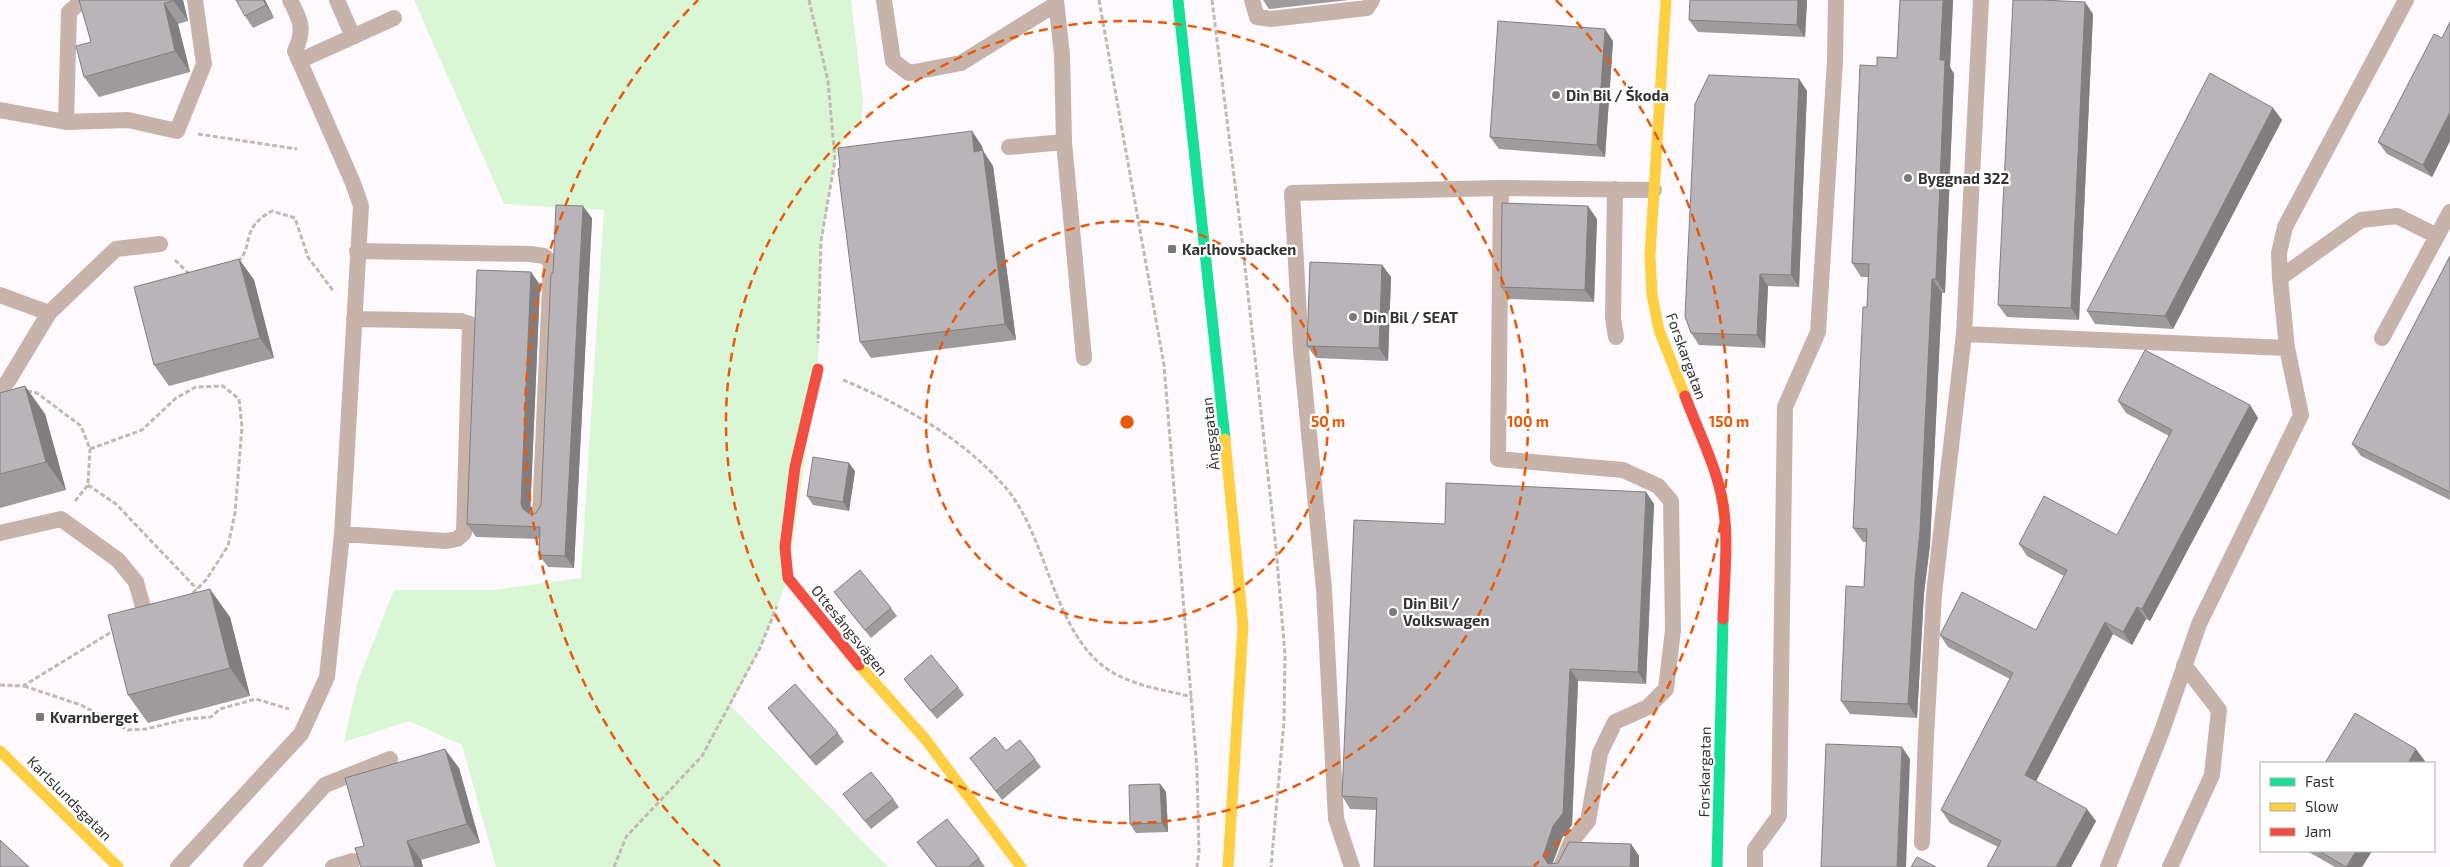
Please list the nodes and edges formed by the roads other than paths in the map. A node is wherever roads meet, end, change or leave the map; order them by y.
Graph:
1 (83, 0) edge
2 (195, 0) edge
3 (290, 0) edge
4 (336, 0) edge
5 (884, 0) edge
6 (1178, 0) edge
7 (1252, 0) edge
8 (1372, 0) edge
9 (1666, 0) edge
10 (1836, 0) edge
11 (1982, 0) edge
12 (2406, 0) edge
13 (1051, 1) edge
14 (394, 18) dead end
15 (353, 37) junction
16 (299, 61) junction
17 (0, 110) edge
18 (66, 122) junction
19 (1064, 142) junction
20 (1009, 147) dead end
21 (1501, 188) junction
22 (1614, 189) junction
23 (1654, 190) junction
24 (2450, 212) edge
25 (2437, 236) junction
26 (160, 244) road end
27 (357, 251) junction
28 (2280, 278) junction
29 (0, 294) edge
30 (49, 313) junction
31 (354, 319) junction
32 (1964, 334) junction
33 (1616, 337) dead end
34 (2382, 338) dead end
35 (2288, 348) junction
36 (1084, 358) dead end
37 (818, 369) road end
38 (1, 390) edge
39 (540, 517) edge
40 (0, 533) edge
41 (342, 534) junction
42 (143, 607) edge
43 (2184, 664) junction
44 (0, 751) edge
45 (390, 759) dead end
46 (1922, 843) dead end
47 (353, 861) edge
48 (118, 867) edge
49 (178, 867) edge
50 (251, 867) edge
51 (332, 867) edge
52 (1021, 867) edge
53 (1228, 867) edge
54 (1352, 867) edge
55 (1561, 867) edge
56 (1717, 867) edge
57 (1755, 867) edge
58 (2108, 867) edge
59 (2170, 867) edge

1 - 18 lane
2 - 18 lane
3 - 16 lane
4 - 15 lane
5 - 13 lane
6 - 53 street, Ängsgatan
7 - 8 lane
9 - 23 street, Forskargatan
10 - 57 lane
11 - 32 lane
12 - 28 lane
13 - 19 lane
14 - 15 lane
15 - 16 lane
16 - 27 lane
17 - 18 lane
19 - 20 lane
19 - 36 lane
21 - 22 lane
21 - 54 lane
21 - 55 lane
22 - 23 lane
22 - 33 lane
23 - 56 street, Forskargatan
24 - 25 lane
25 - 28 lane
25 - 34 lane
26 - 30 lane
27 - 31 lane
27 - 39 lane
28 - 35 lane
29 - 30 lane
30 - 38 lane
31 - 41 lane
31 - 41 lane
32 - 35 lane
32 - 46 lane
35 - 43 lane
37 - 52 street, Ottesångsvägen
40 - 42 lane
41 - 49 lane
43 - 58 lane
43 - 59 lane
44 - 48 street, Karlslundsgatan
45 - 50 lane
47 - 51 lane

